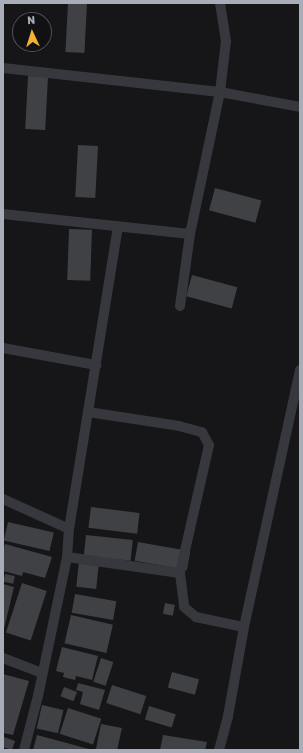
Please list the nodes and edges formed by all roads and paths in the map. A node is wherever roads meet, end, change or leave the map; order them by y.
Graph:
1 (220, 3) edge
2 (3, 68) edge
3 (220, 92) junction
4 (300, 107) edge
5 (3, 214) edge
6 (118, 227) junction
7 (190, 234) junction
8 (180, 306) dead end
9 (3, 348) edge
10 (96, 365) junction
11 (300, 370) edge
12 (88, 412) junction
13 (3, 500) edge
14 (69, 529) junction
15 (67, 557) junction
16 (180, 573) junction
17 (244, 627) junction
18 (3, 658) edge
19 (42, 673) junction
20 (24, 750) edge
21 (218, 750) edge

1 - 3 street
2 - 3 street
3 - 4 street
3 - 7 street
5 - 6 street
6 - 7 street
6 - 10 street
7 - 8 street
9 - 10 street
10 - 12 street
11 - 17 street
12 - 14 street
12 - 16 street
13 - 14 street
14 - 15 street
15 - 16 street
15 - 19 street
16 - 17 street
17 - 21 street
18 - 19 street
19 - 20 street

